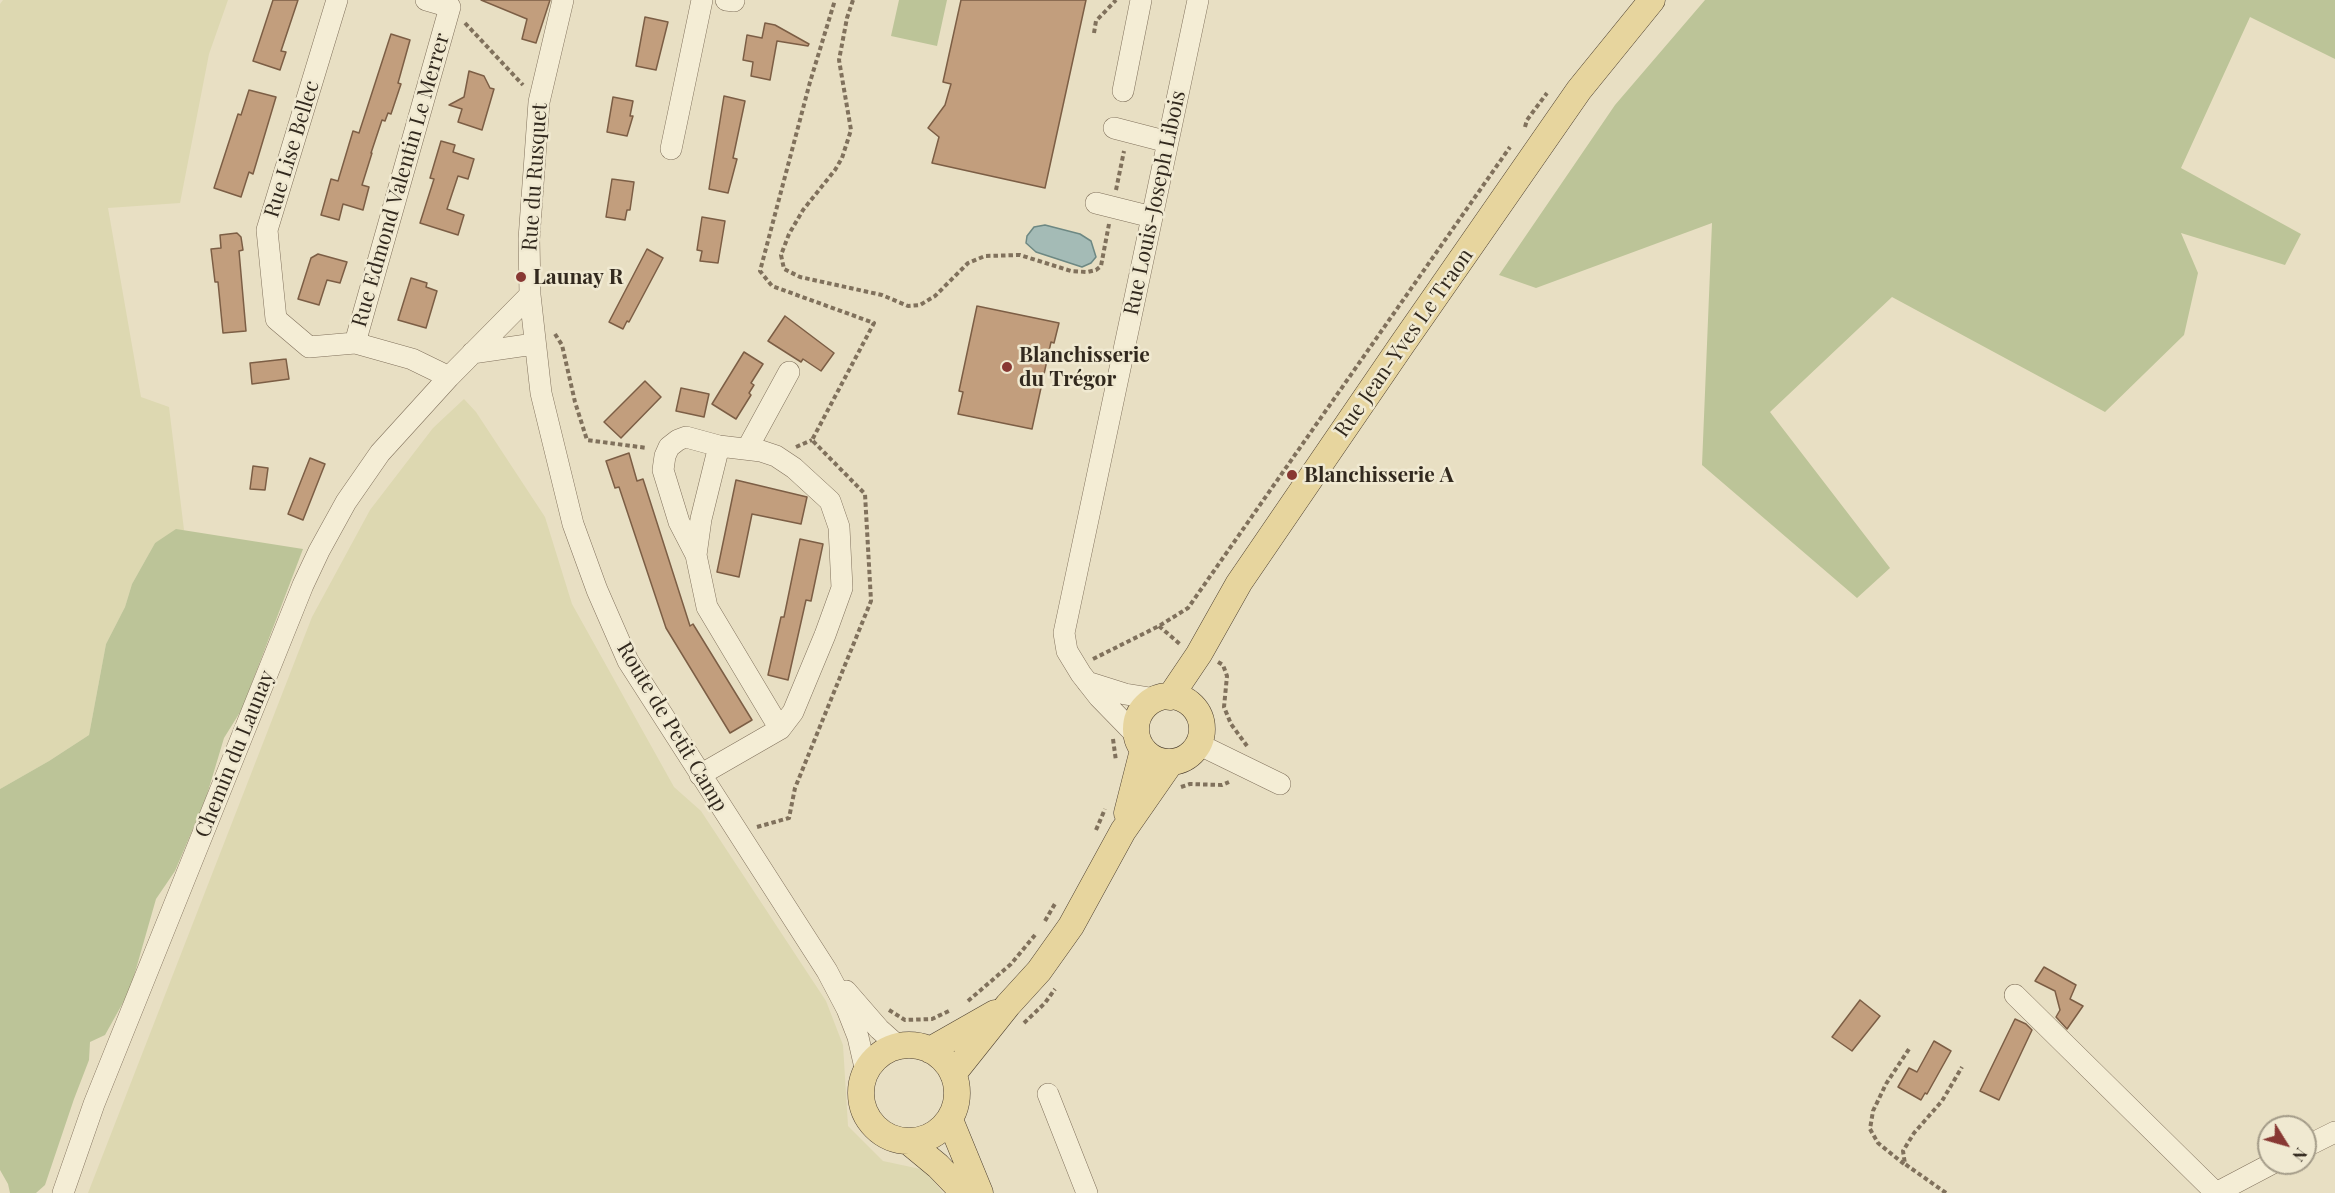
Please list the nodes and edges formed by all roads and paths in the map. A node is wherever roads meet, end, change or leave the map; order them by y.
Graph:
1 (337, 0) edge
2 (426, 0) edge
3 (563, 0) edge
4 (702, 0) edge
5 (836, 0) edge
6 (854, 0) edge
7 (1116, 0) edge
8 (1141, 0) edge
9 (1198, 0) edge
10 (1652, 0) edge
11 (450, 7) junction
12 (1094, 33) dead end
13 (1122, 91) dead end
14 (539, 102) junction
15 (1121, 130) joint
16 (1168, 142) junction
17 (671, 149) dead end
18 (1104, 205) junction
19 (1152, 216) junction
20 (530, 296) junction
21 (552, 332) dead end
22 (355, 343) junction
23 (534, 344) junction
24 (472, 353) junction
25 (789, 372) dead end
26 (449, 377) junction
27 (541, 393) joint
28 (719, 446) junction
29 (669, 447) junction
30 (747, 449) junction
31 (696, 555) junction
32 (1159, 626) dead end
33 (1203, 656) junction
34 (1087, 682) junction
35 (1163, 698) junction
36 (1196, 710) junction
37 (780, 729) junction
38 (1140, 743) junction
39 (1198, 744) junction
40 (1171, 762) junction
41 (1245, 767) junction
42 (700, 775) junction
43 (1280, 784) dead end
44 (754, 828) dead end
45 (1123, 831) junction
46 (827, 971) junction
47 (2015, 995) dead end
48 (1008, 1005) junction
49 (898, 1046) junction
50 (1909, 1049) dead end
51 (930, 1050) junction
52 (1962, 1067) dead end
53 (866, 1072) junction
54 (953, 1074) junction
55 (1048, 1094) dead end
56 (950, 1120) junction
57 (2335, 1132) edge
58 (2317, 1141) edge
59 (909, 1142) junction
60 (1905, 1164) junction
61 (2257, 1171) edge
62 (63, 1193) edge
63 (963, 1193) edge
64 (980, 1193) edge
65 (1087, 1193) edge
66 (1946, 1193) edge
67 (2216, 1193) edge

1 - 22 street, Rue Lise Bellec
2 - 11 street, Rue Edmond Valentin Le Merrer
3 - 14 street, Rue du Rusquet
4 - 17 street
5 - 44 path
6 - 18 path
7 - 12 path
8 - 13 street
9 - 16 street, Rue Louis-Joseph Libois
10 - 33 main road, Rue Jean-Yves Le Traon
11 - 14 path
11 - 22 street, Rue Edmond Valentin Le Merrer
14 - 20 street, Rue du Rusquet
15 - 16 street
15 - 18 path
16 - 19 street, Rue Louis-Joseph Libois
18 - 19 street
19 - 34 street, Rue Louis-Joseph Libois
20 - 23 street, Rue du Rusquet
20 - 24 street, Chemin du Launay
21 - 29 path
22 - 26 street
23 - 24 street
23 - 27 street, Rue du Rusquet
24 - 26 street, Chemin du Launay
25 - 30 street
26 - 62 street, Chemin du Launay
27 - 42 street, Route de Petit Camp
28 - 29 street
28 - 30 street
28 - 31 street
29 - 31 street
30 - 37 street
31 - 37 street
32 - 33 path
33 - 35 main road
33 - 36 main road, Rue Jean-Yves Le Traon
33 - 41 path
34 - 35 street
34 - 38 street, Rue Louis-Joseph Libois
35 - 36 main road
35 - 38 main road
36 - 39 main road
37 - 42 street
38 - 40 main road
38 - 45 main road
39 - 40 main road
39 - 41 street
40 - 45 main road
41 - 43 street
42 - 46 street, Route de Petit Camp
45 - 48 main road
46 - 49 street, Route de Petit Camp
46 - 53 street, Route de Petit Camp
47 - 67 street
48 - 51 main road
48 - 54 main road
49 - 51 main road
49 - 53 main road
50 - 60 path
51 - 54 main road
52 - 60 path
53 - 59 main road
54 - 56 main road
55 - 65 street
56 - 59 main road
56 - 64 main road
57 - 58 street
59 - 63 main road
60 - 66 path
61 - 67 street

